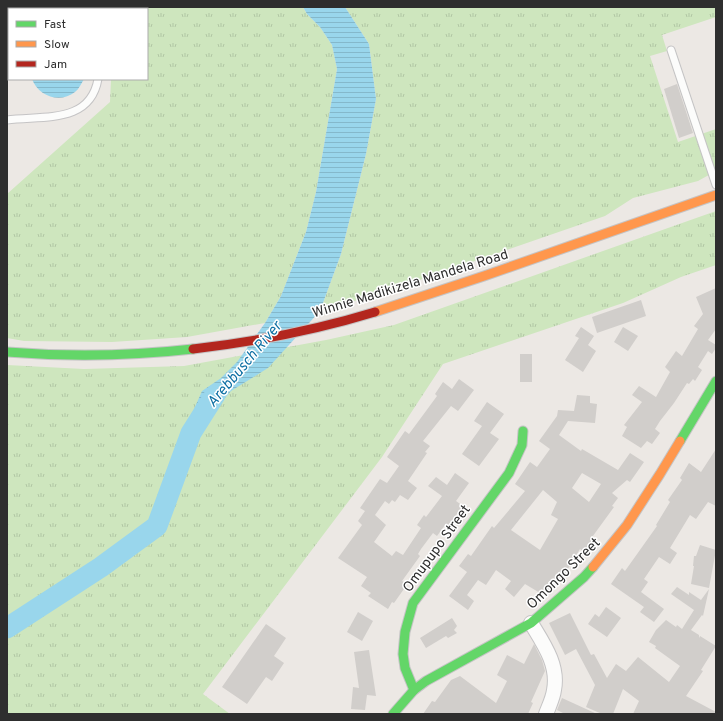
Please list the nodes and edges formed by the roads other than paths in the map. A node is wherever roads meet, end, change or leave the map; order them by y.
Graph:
1 (671, 50) dead end
2 (98, 80) edge
3 (7, 120) edge
4 (716, 185) edge
5 (716, 195) edge
6 (7, 352) edge
7 (716, 381) edge
8 (523, 431) dead end
9 (531, 623) junction
10 (414, 690) junction
11 (393, 714) edge
12 (546, 714) edge

1 - 4 lane
2 - 3 lane
5 - 6 street, Winnie Madikizela Mandela Road
7 - 9 street, Omongo Street
8 - 10 street, Omupupo Street
9 - 10 street, Omongo Street
9 - 12 street
10 - 11 street, Omongo Street

